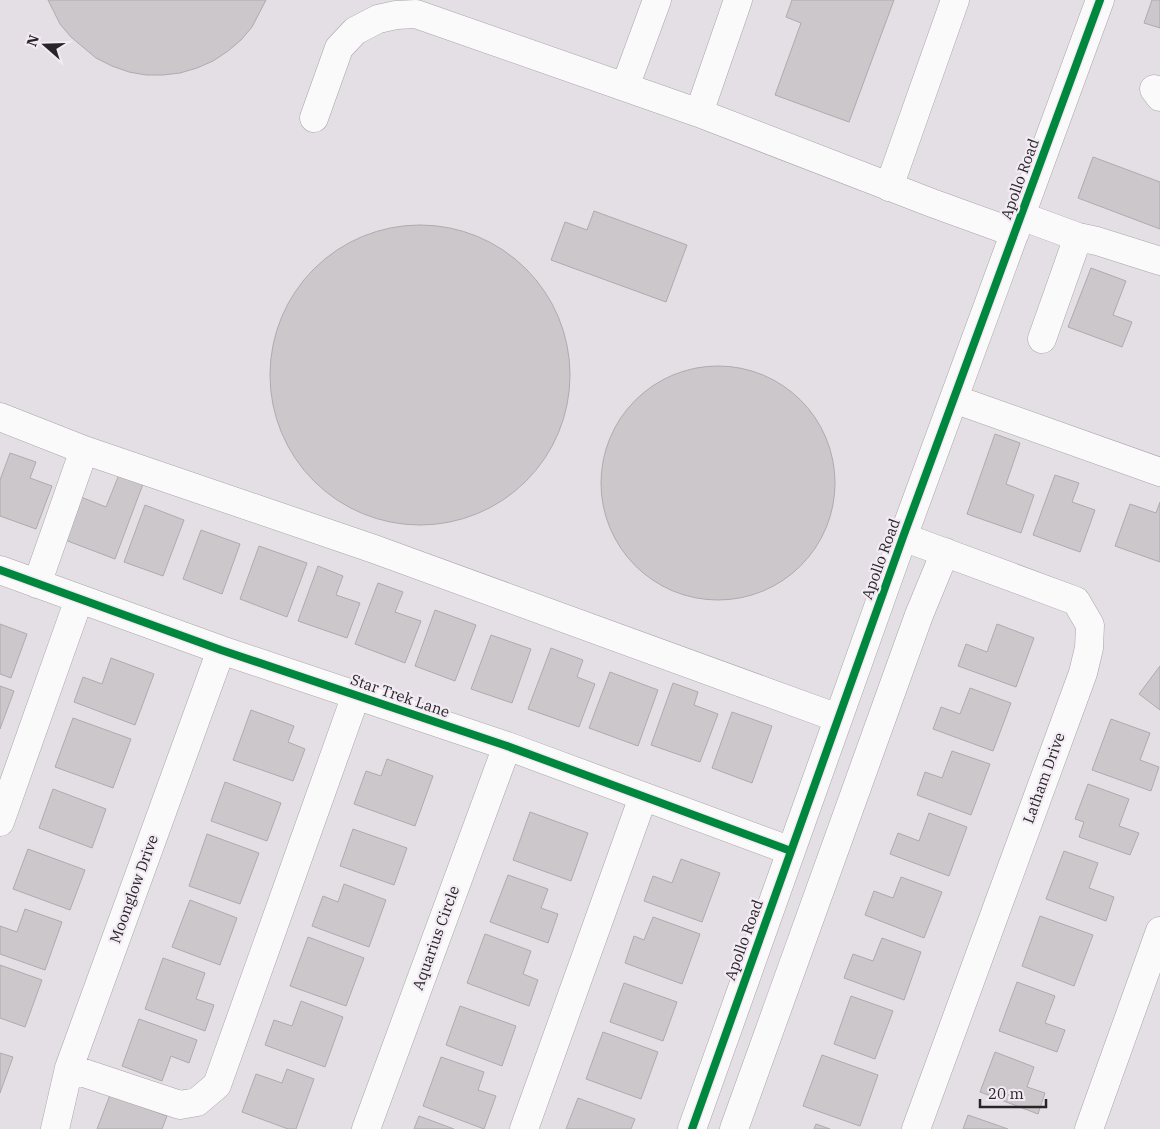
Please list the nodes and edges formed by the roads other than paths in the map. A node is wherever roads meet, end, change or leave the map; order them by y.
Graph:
1 (657, 0) edge
2 (738, 0) edge
3 (955, 0) edge
4 (1100, 0) edge
5 (625, 87) junction
6 (699, 113) junction
7 (314, 118) dead end
8 (889, 187) junction
9 (1018, 225) junction
10 (1078, 237) junction
11 (1160, 261) edge
12 (1042, 339) dead end
13 (954, 399) junction
14 (0, 417) edge
15 (84, 450) junction
16 (1160, 472) edge
17 (903, 537) junction
18 (945, 552) junction
19 (0, 570) edge
20 (37, 584) junction
21 (80, 599) junction
22 (221, 650) junction
23 (356, 696) junction
24 (838, 718) junction
25 (507, 746) junction
26 (643, 797) junction
27 (0, 822) edge
28 (791, 851) junction
29 (1160, 931) edge
30 (69, 1068) junction
31 (55, 1129) edge
32 (366, 1129) edge
33 (524, 1129) edge
34 (692, 1129) edge
35 (734, 1129) edge
36 (916, 1129) edge
37 (1089, 1129) edge

1 - 5 street
2 - 6 street
3 - 8 street
4 - 9 street, Apollo Road
5 - 6 street
5 - 7 street
6 - 8 street
8 - 9 street
9 - 10 street
9 - 13 street, Apollo Road
10 - 11 street
10 - 12 street
13 - 16 street
13 - 17 street, Apollo Road
14 - 15 street
15 - 20 street
15 - 24 street
17 - 18 street, Latham Drive
17 - 24 street, Apollo Road
18 - 35 street
18 - 36 street, Latham Drive
19 - 20 street, Star Trek Lane
20 - 21 street, Star Trek Lane
21 - 22 street, Star Trek Lane
21 - 27 street
22 - 23 street, Star Trek Lane
22 - 30 street, Moonglow Drive
23 - 25 street, Star Trek Lane
23 - 30 street
24 - 28 street, Apollo Road
25 - 26 street, Star Trek Lane
25 - 32 street, Aquarius Circle
26 - 28 street, Star Trek Lane
26 - 33 street
28 - 34 street, Apollo Road
29 - 37 street
30 - 31 street, Moonglow Drive

